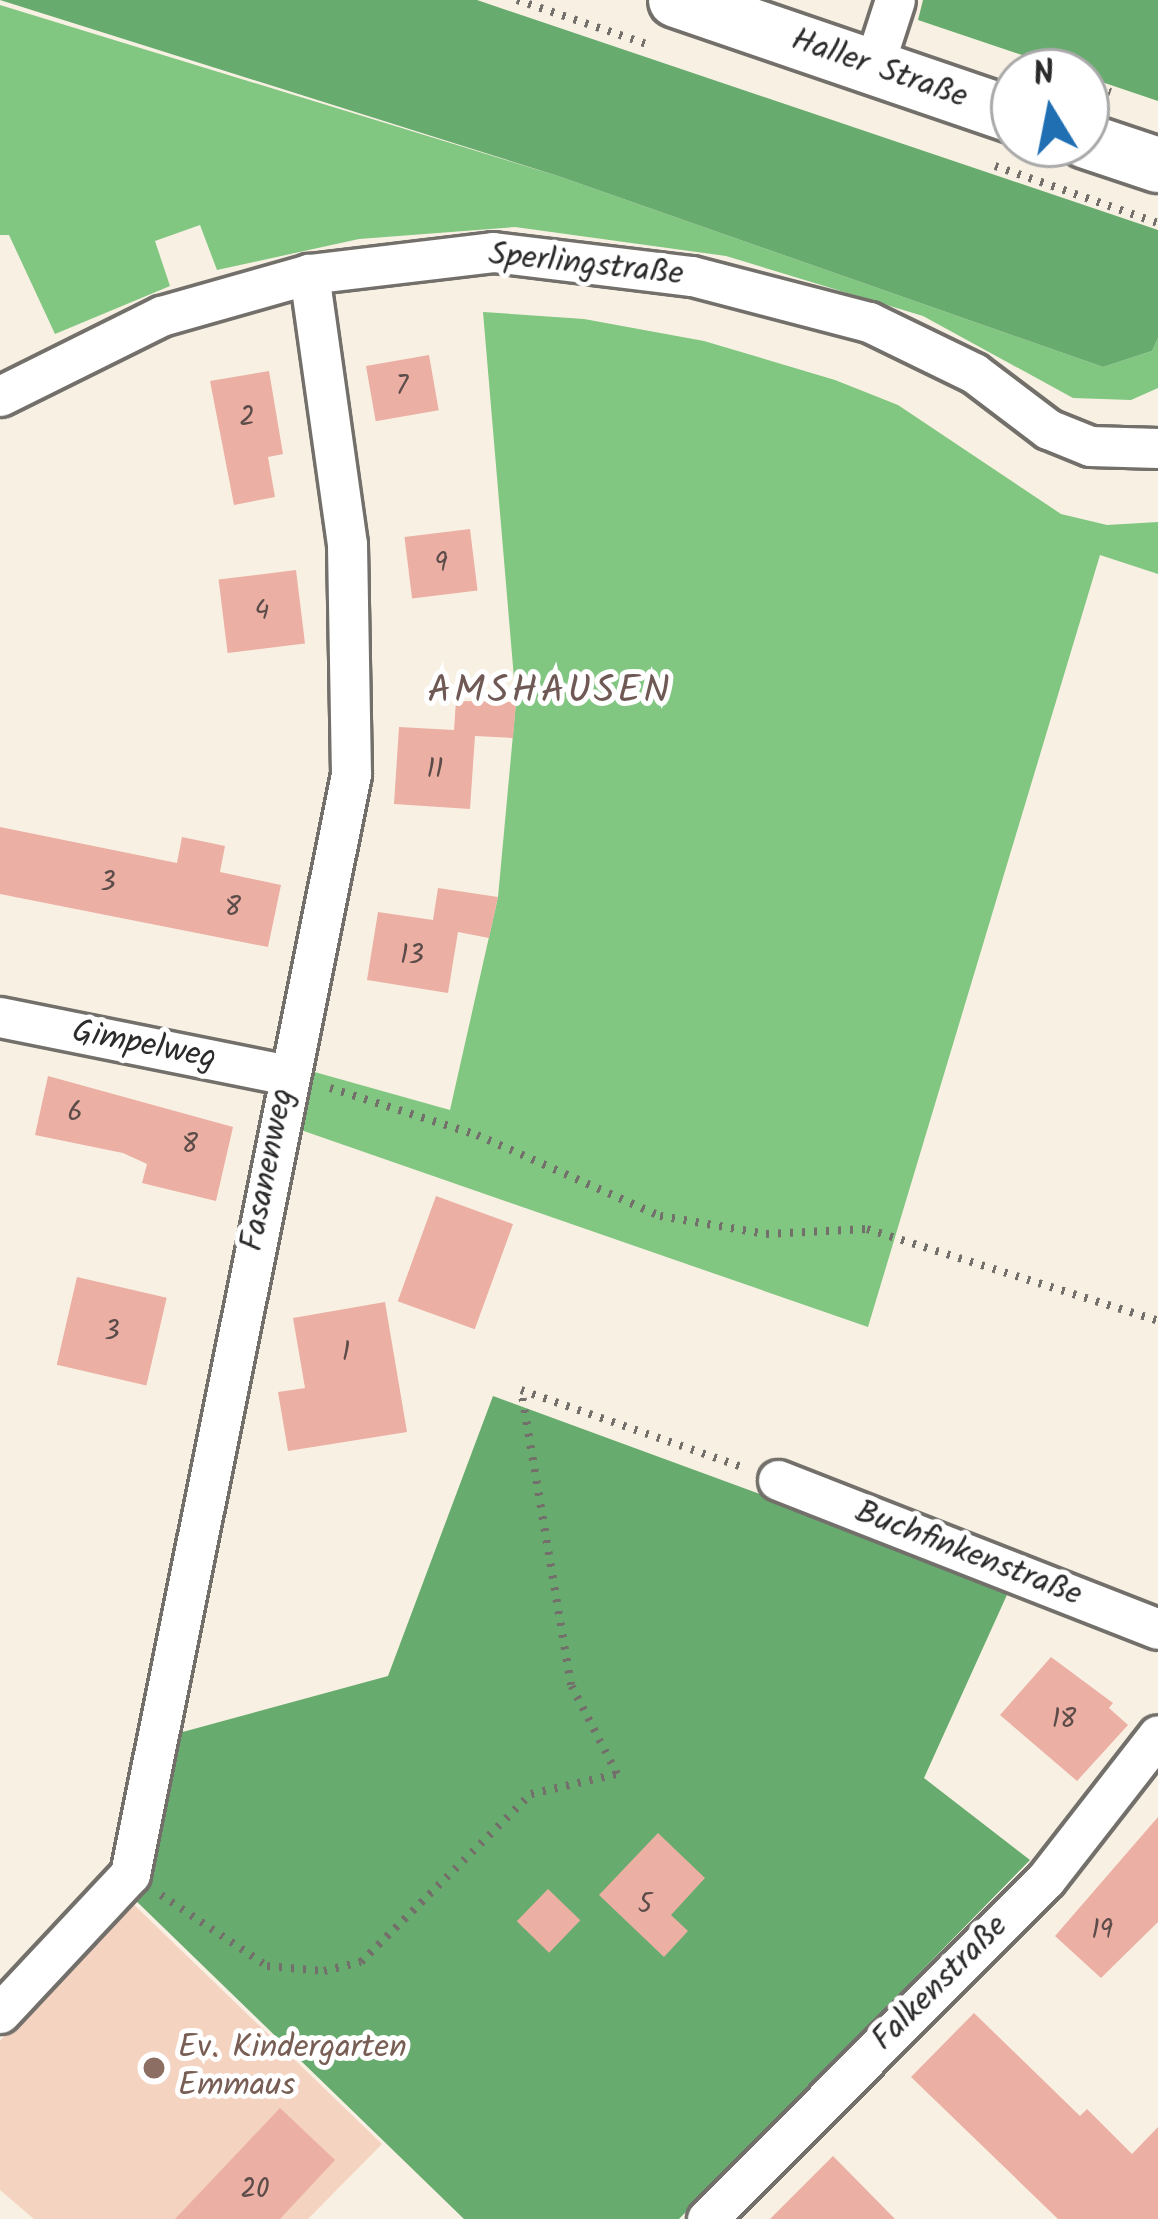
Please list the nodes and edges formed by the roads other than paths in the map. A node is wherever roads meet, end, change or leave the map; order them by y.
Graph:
1 (676, 0) edge
2 (895, 0) edge
3 (873, 68) junction
4 (990, 108) edge
5 (1110, 149) edge
6 (1158, 166) edge
7 (309, 274) junction
8 (0, 396) edge
9 (1158, 448) edge
10 (0, 1017) edge
11 (288, 1075) junction
12 (778, 1480) road end
13 (1158, 1629) edge
14 (1158, 1735) edge
15 (0, 2013) edge
16 (707, 2219) edge

1 - 3 main road, Haller Straße
2 - 3 street
3 - 4 main road, Haller Straße
5 - 6 main road
7 - 8 street, Sperlingstraße
7 - 9 street, Sperlingstraße
7 - 11 street, Fasanenweg
10 - 11 street, Gimpelweg
11 - 15 street, Fasanenweg
12 - 13 street, Buchfinkenstraße
14 - 16 street, Falkenstraße

